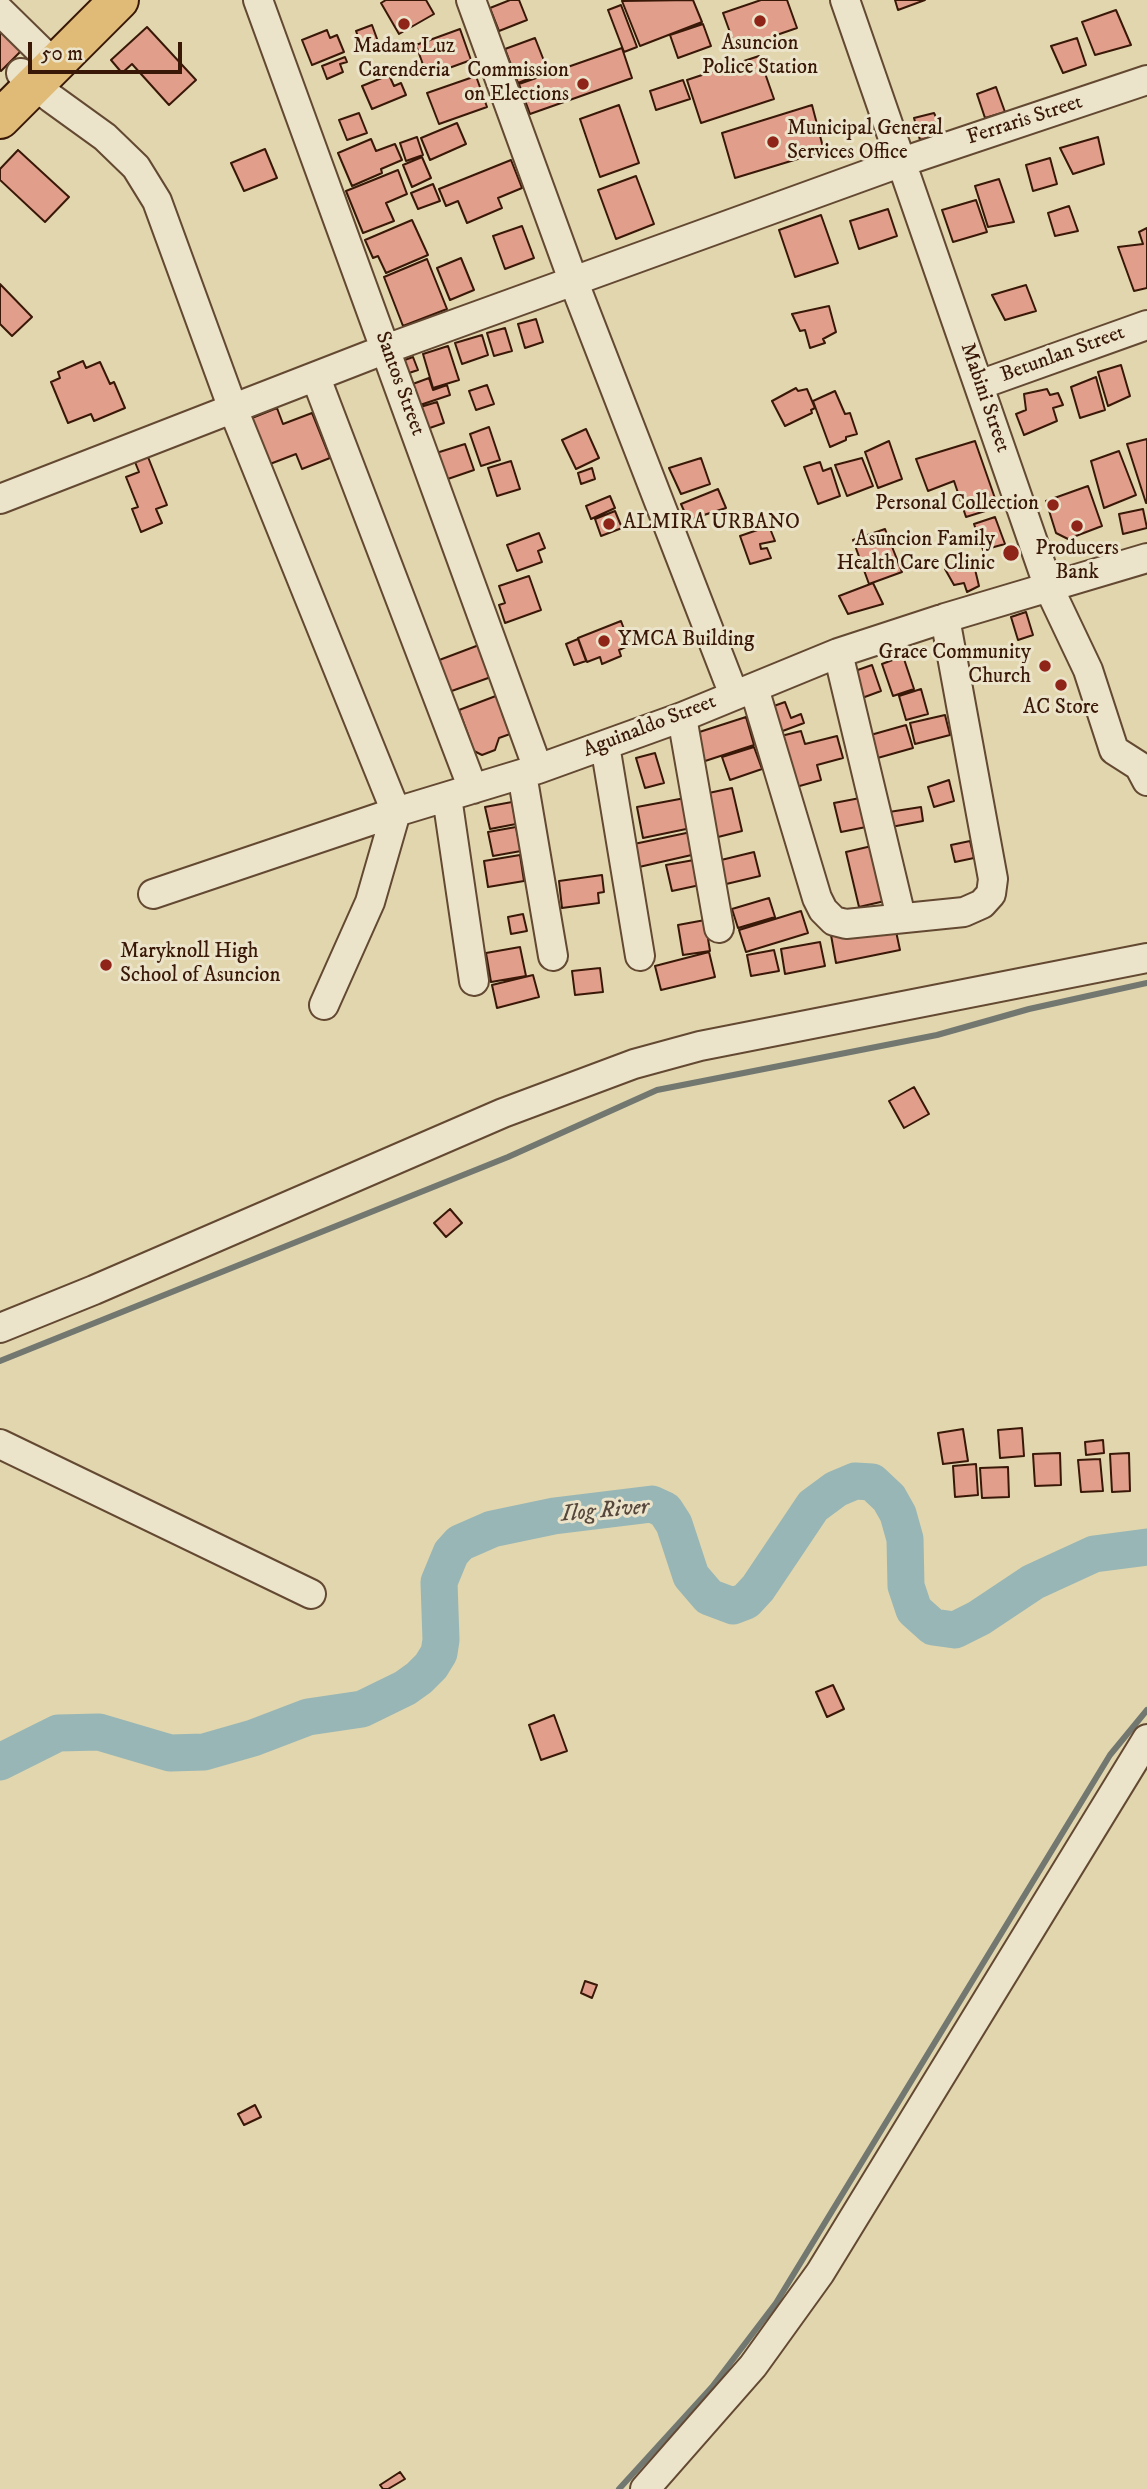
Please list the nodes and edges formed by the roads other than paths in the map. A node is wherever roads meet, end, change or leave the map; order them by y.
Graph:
1 (93, 0) edge
2 (119, 0) edge
3 (258, 0) edge
4 (471, 0) edge
5 (845, 0) edge
6 (0, 11) edge
7 (30, 73) edge
8 (1147, 80) edge
9 (0, 119) edge
10 (902, 162) junction
11 (573, 280) junction
12 (1147, 325) edge
13 (386, 349) junction
14 (316, 377) junction
15 (979, 385) junction
16 (233, 410) junction
17 (0, 499) edge
18 (1147, 558) edge
19 (1049, 588) junction
20 (945, 618) junction
21 (838, 653) junction
22 (744, 692) junction
23 (682, 716) junction
24 (605, 745) junction
25 (530, 771) junction
26 (1147, 781) edge
27 (460, 793) junction
28 (396, 812) junction
29 (153, 894) dead end
30 (901, 917) junction
31 (719, 928) dead end
32 (553, 956) dead end
33 (640, 956) dead end
34 (1147, 958) edge
35 (474, 982) dead end
36 (324, 1004) dead end
37 (0, 1328) edge
38 (0, 1444) edge
39 (311, 1594) dead end
40 (1147, 1739) edge
41 (645, 2489) edge

1 - 7 highway
2 - 7 highway
3 - 13 street, Santos Street
4 - 11 street
5 - 10 street, Mabini Street
6 - 7 street
7 - 9 highway
7 - 16 street
8 - 10 street, Ferraris Street
10 - 11 street, Ferraris Street
10 - 15 street, Mabini Street
11 - 13 street, Ferraris Street
11 - 22 street
12 - 15 street, Betunlan Street
13 - 14 street, Ferraris Street
13 - 25 street, Santos Street
14 - 16 street, Ferraris Street
14 - 27 street
15 - 19 street, Mabini Street
16 - 17 street, Ferraris Street
16 - 28 street
18 - 19 street, Aguinaldo Street
19 - 20 street, Aguinaldo Street
19 - 26 street, Mabini Street
20 - 21 street, Aguinaldo Street
20 - 30 street
21 - 22 street, Aguinaldo Street
21 - 30 street
22 - 23 street, Aguinaldo Street
22 - 30 street
23 - 24 street, Aguinaldo Street
23 - 31 street
24 - 25 street, Aguinaldo Street
24 - 33 street
25 - 27 street, Aguinaldo Street
25 - 32 street, Santos Street
27 - 28 street, Aguinaldo Street
27 - 35 street
28 - 29 street, Aguinaldo Street
28 - 36 street
34 - 37 street
38 - 39 street
40 - 41 street

